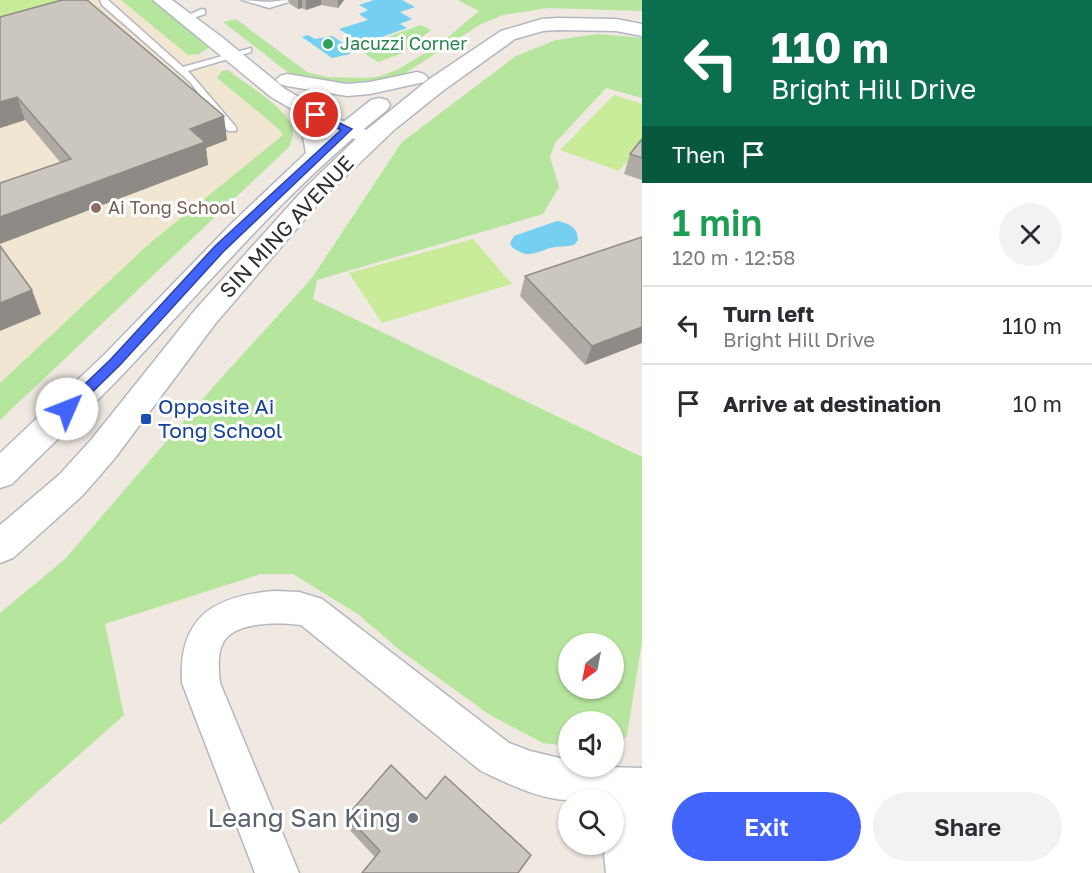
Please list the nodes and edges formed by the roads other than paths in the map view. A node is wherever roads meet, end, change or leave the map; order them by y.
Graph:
1 (104, 0) edge
2 (161, 0) edge
3 (246, 0) edge
4 (285, 2) edge
5 (191, 10) edge
6 (642, 19) edge
7 (642, 30) edge
8 (239, 52) junction
9 (182, 70) junction
10 (417, 78) junction
11 (287, 80) junction
12 (303, 109) junction
13 (367, 127) junction
14 (232, 129) dead end
15 (318, 156) junction
16 (0, 474) edge
17 (0, 547) edge
18 (642, 789) edge
19 (277, 873) edge
20 (628, 873) edge

1 - 9 lane
2 - 5 street
3 - 4 lane
5 - 8 street
6 - 10 main road, SIN MING AVENUE
7 - 13 main road, SIN MING AVENUE
8 - 9 lane
8 - 11 street
8 - 12 street
9 - 14 lane
10 - 11 main road
10 - 13 main road, SIN MING AVENUE
11 - 13 street
12 - 13 street
12 - 15 main road
13 - 15 main road, SIN MING AVENUE
13 - 17 main road, SIN MING AVENUE
15 - 16 main road, SIN MING AVENUE
18 - 19 street
18 - 20 street

